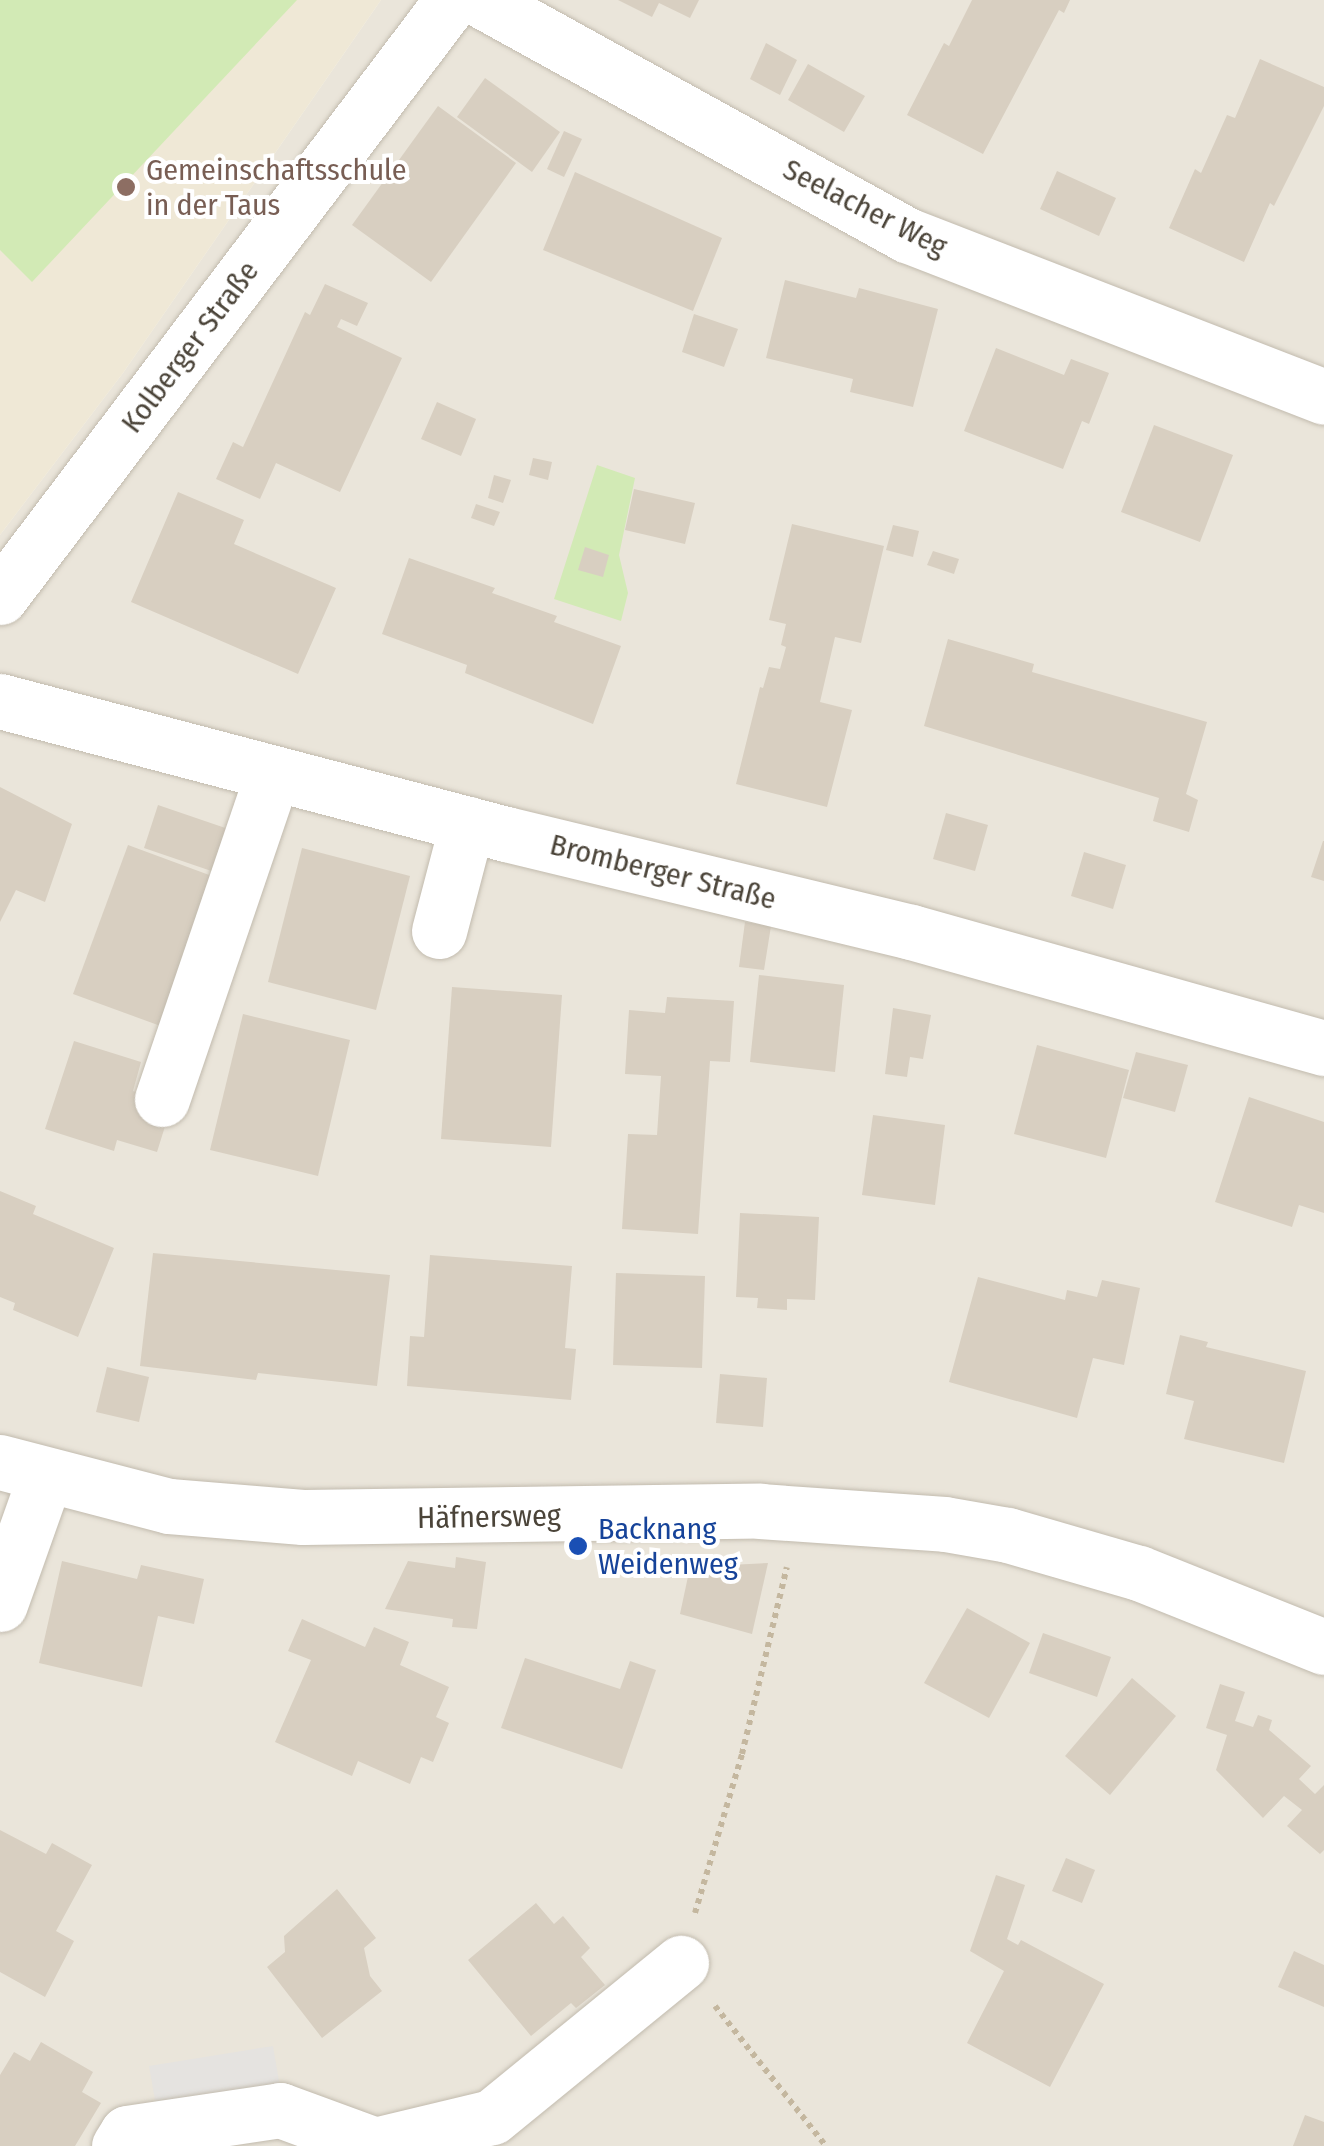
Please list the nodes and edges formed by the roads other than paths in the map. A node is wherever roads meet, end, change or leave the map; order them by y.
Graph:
1 (452, 0) edge
2 (481, 0) edge
3 (1324, 398) edge
4 (0, 597) edge
5 (0, 701) edge
6 (273, 772) junction
7 (466, 824) junction
8 (439, 931) dead end
9 (1324, 1048) edge
10 (162, 1098) dead end
11 (22, 1470) edge
12 (0, 1604) edge
13 (1324, 1647) edge
14 (680, 1963) road end
15 (120, 2146) edge

1 - 4 street, Kolberger Straße
2 - 3 street, Seelacher Weg
5 - 6 street, Bromberger Straße
6 - 7 street, Bromberger Straße
6 - 10 street
7 - 8 street
7 - 9 street, Bromberger Straße
11 - 12 street
11 - 13 street, Häfnersweg
14 - 15 street

